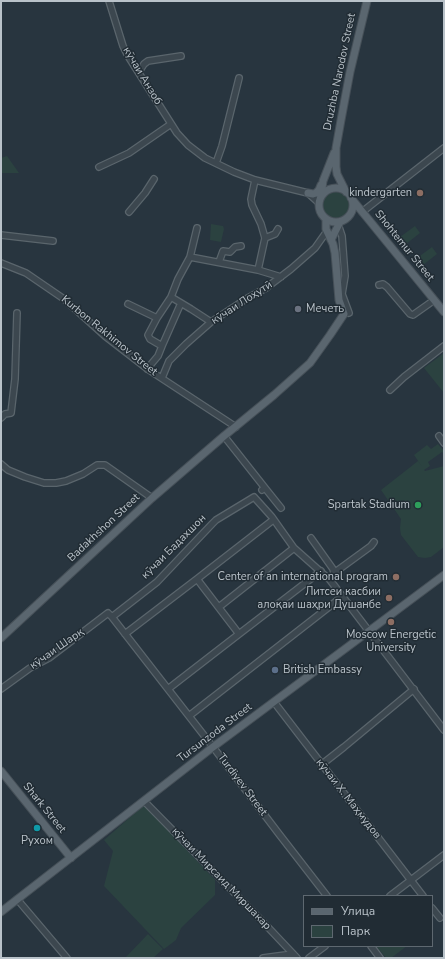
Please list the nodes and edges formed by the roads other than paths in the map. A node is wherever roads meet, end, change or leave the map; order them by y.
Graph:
1 (109, 1) edge
2 (367, 1) edge
3 (182, 56) dead end
4 (138, 72) junction
5 (239, 78) dead end
6 (171, 124) junction
7 (336, 148) junction
8 (444, 148) edge
9 (216, 163) junction
10 (99, 167) dead end
11 (154, 179) dead end
12 (255, 180) junction
13 (323, 181) junction
14 (346, 192) junction
15 (308, 193) junction
16 (351, 198) junction
17 (320, 200) junction
18 (129, 212) dead end
19 (362, 212) junction
20 (349, 217) junction
21 (326, 219) junction
22 (339, 223) junction
23 (197, 228) dead end
24 (278, 229) dead end
25 (327, 231) junction
26 (1, 235) edge
27 (265, 238) junction
28 (53, 241) dead end
29 (332, 242) junction
30 (241, 246) dead end
31 (190, 257) junction
32 (219, 262) junction
33 (1, 263) edge
34 (258, 270) junction
35 (281, 277) junction
36 (378, 285) dead end
37 (171, 297) junction
38 (181, 303) junction
39 (430, 303) dead end
40 (128, 304) dead end
41 (444, 312) edge
42 (17, 313) dead end
43 (350, 313) dead end
44 (156, 318) junction
45 (211, 322) junction
46 (162, 346) junction
47 (444, 346) edge
48 (147, 369) junction
49 (162, 378) junction
50 (390, 390) dead end
51 (1, 418) edge
52 (236, 427) junction
53 (224, 436) junction
54 (439, 436) dead end
55 (444, 443) edge
56 (1, 464) edge
57 (152, 498) junction
58 (282, 508) dead end
59 (273, 520) junction
60 (311, 538) dead end
61 (374, 542) dead end
62 (294, 548) junction
63 (320, 571) junction
64 (334, 573) junction
65 (444, 575) edge
66 (197, 580) junction
67 (330, 580) junction
68 (343, 596) junction
69 (219, 607) junction
70 (112, 617) junction
71 (370, 631) junction
72 (125, 634) junction
73 (240, 634) junction
74 (1, 638) edge
75 (1, 689) edge
76 (168, 689) junction
77 (414, 689) junction
78 (274, 702) junction
79 (189, 716) junction
80 (444, 730) edge
81 (213, 747) junction
82 (321, 765) junction
83 (1, 771) edge
84 (144, 801) junction
85 (444, 855) edge
86 (71, 858) junction
87 (410, 880) junction
88 (326, 895) edge
89 (391, 895) edge
90 (422, 895) edge
91 (17, 900) junction
92 (433, 909) edge
93 (1, 912) edge
94 (440, 918) dead end
95 (323, 947) edge
96 (371, 947) edge
97 (295, 956) edge
98 (67, 958) edge
99 (263, 958) edge
100 (309, 958) edge
101 (380, 958) edge

1 - 4 street, кӯчаи Анзоб
2 - 7 main road, Druzhba Narodov Street
3 - 4 street
4 - 6 street, кӯчаи Анзоб
5 - 9 street
6 - 9 street, кӯчаи Анзоб
6 - 10 street
7 - 13 main road
7 - 14 main road
8 - 19 street
9 - 12 street, кӯчаи Анзоб
11 - 18 street
12 - 15 street, кӯчаи Анзоб
12 - 27 street
13 - 15 main road
13 - 17 main road
14 - 16 main road
14 - 17 main road
15 - 17 street
16 - 19 main road, Shohtemur Street
16 - 20 main road
17 - 21 main road
19 - 20 main road
19 - 41 main road, Shohtemur Street
20 - 22 main road
21 - 22 main road
21 - 25 main road
22 - 29 main road
22 - 43 street
23 - 31 street
24 - 27 street
25 - 29 main road
25 - 35 street, кӯчаи Лоҳутӣ
26 - 28 street
27 - 34 street
29 - 52 main road
30 - 32 street
31 - 32 street
31 - 37 street
32 - 34 street
33 - 48 street, Kurbon Rakhimov Street
34 - 35 street
35 - 45 street, кӯчаи Лоҳутӣ
36 - 39 street
37 - 38 street
37 - 44 street
38 - 45 street
38 - 46 street
40 - 44 street
42 - 51 street
44 - 46 street
45 - 49 street, кӯчаи Лоҳутӣ
46 - 48 street
47 - 50 street
48 - 49 street, Kurbon Rakhimov Street
49 - 52 street, Kurbon Rakhimov Street
52 - 53 main road, Badakhshon Street
53 - 57 main road, Badakhshon Street
53 - 58 street
54 - 55 street
56 - 57 street
57 - 74 main road, Badakhshon Street
59 - 62 street
59 - 66 street
59 - 70 street, кӯчаи Бадахшон
60 - 64 street
61 - 64 street
62 - 63 street
62 - 69 street
63 - 67 street
63 - 73 street
64 - 67 street
65 - 71 main road, Tursunzoda Street
66 - 69 street
66 - 72 street
67 - 68 street
68 - 71 street
68 - 79 street
69 - 73 street
70 - 72 street, Turdiyev Street
70 - 75 street, кӯчаи Шарқ
71 - 77 street
71 - 78 main road, Tursunzoda Street
72 - 76 street, Turdiyev Street
73 - 76 street
76 - 79 street, Turdiyev Street
77 - 80 street
77 - 82 street
78 - 81 main road, Tursunzoda Street
78 - 82 street, кӯчаи Х. Маҳмудов
79 - 81 street, Turdiyev Street
81 - 84 main road, Tursunzoda Street
81 - 88 street, Turdiyev Street
82 - 87 street, кӯчаи Х. Маҳмудов
83 - 86 main road, Shark Street
84 - 86 main road, Tursunzoda Street
84 - 97 street, кӯчаи Мирсаид Миршакар
85 - 87 street
86 - 91 main road, Tursunzoda Street
87 - 89 street
87 - 90 street, кӯчаи Х. Маҳмудов
91 - 93 main road, Tursunzoda Street
91 - 98 street
92 - 94 street
95 - 100 street
96 - 101 street
97 - 99 street

